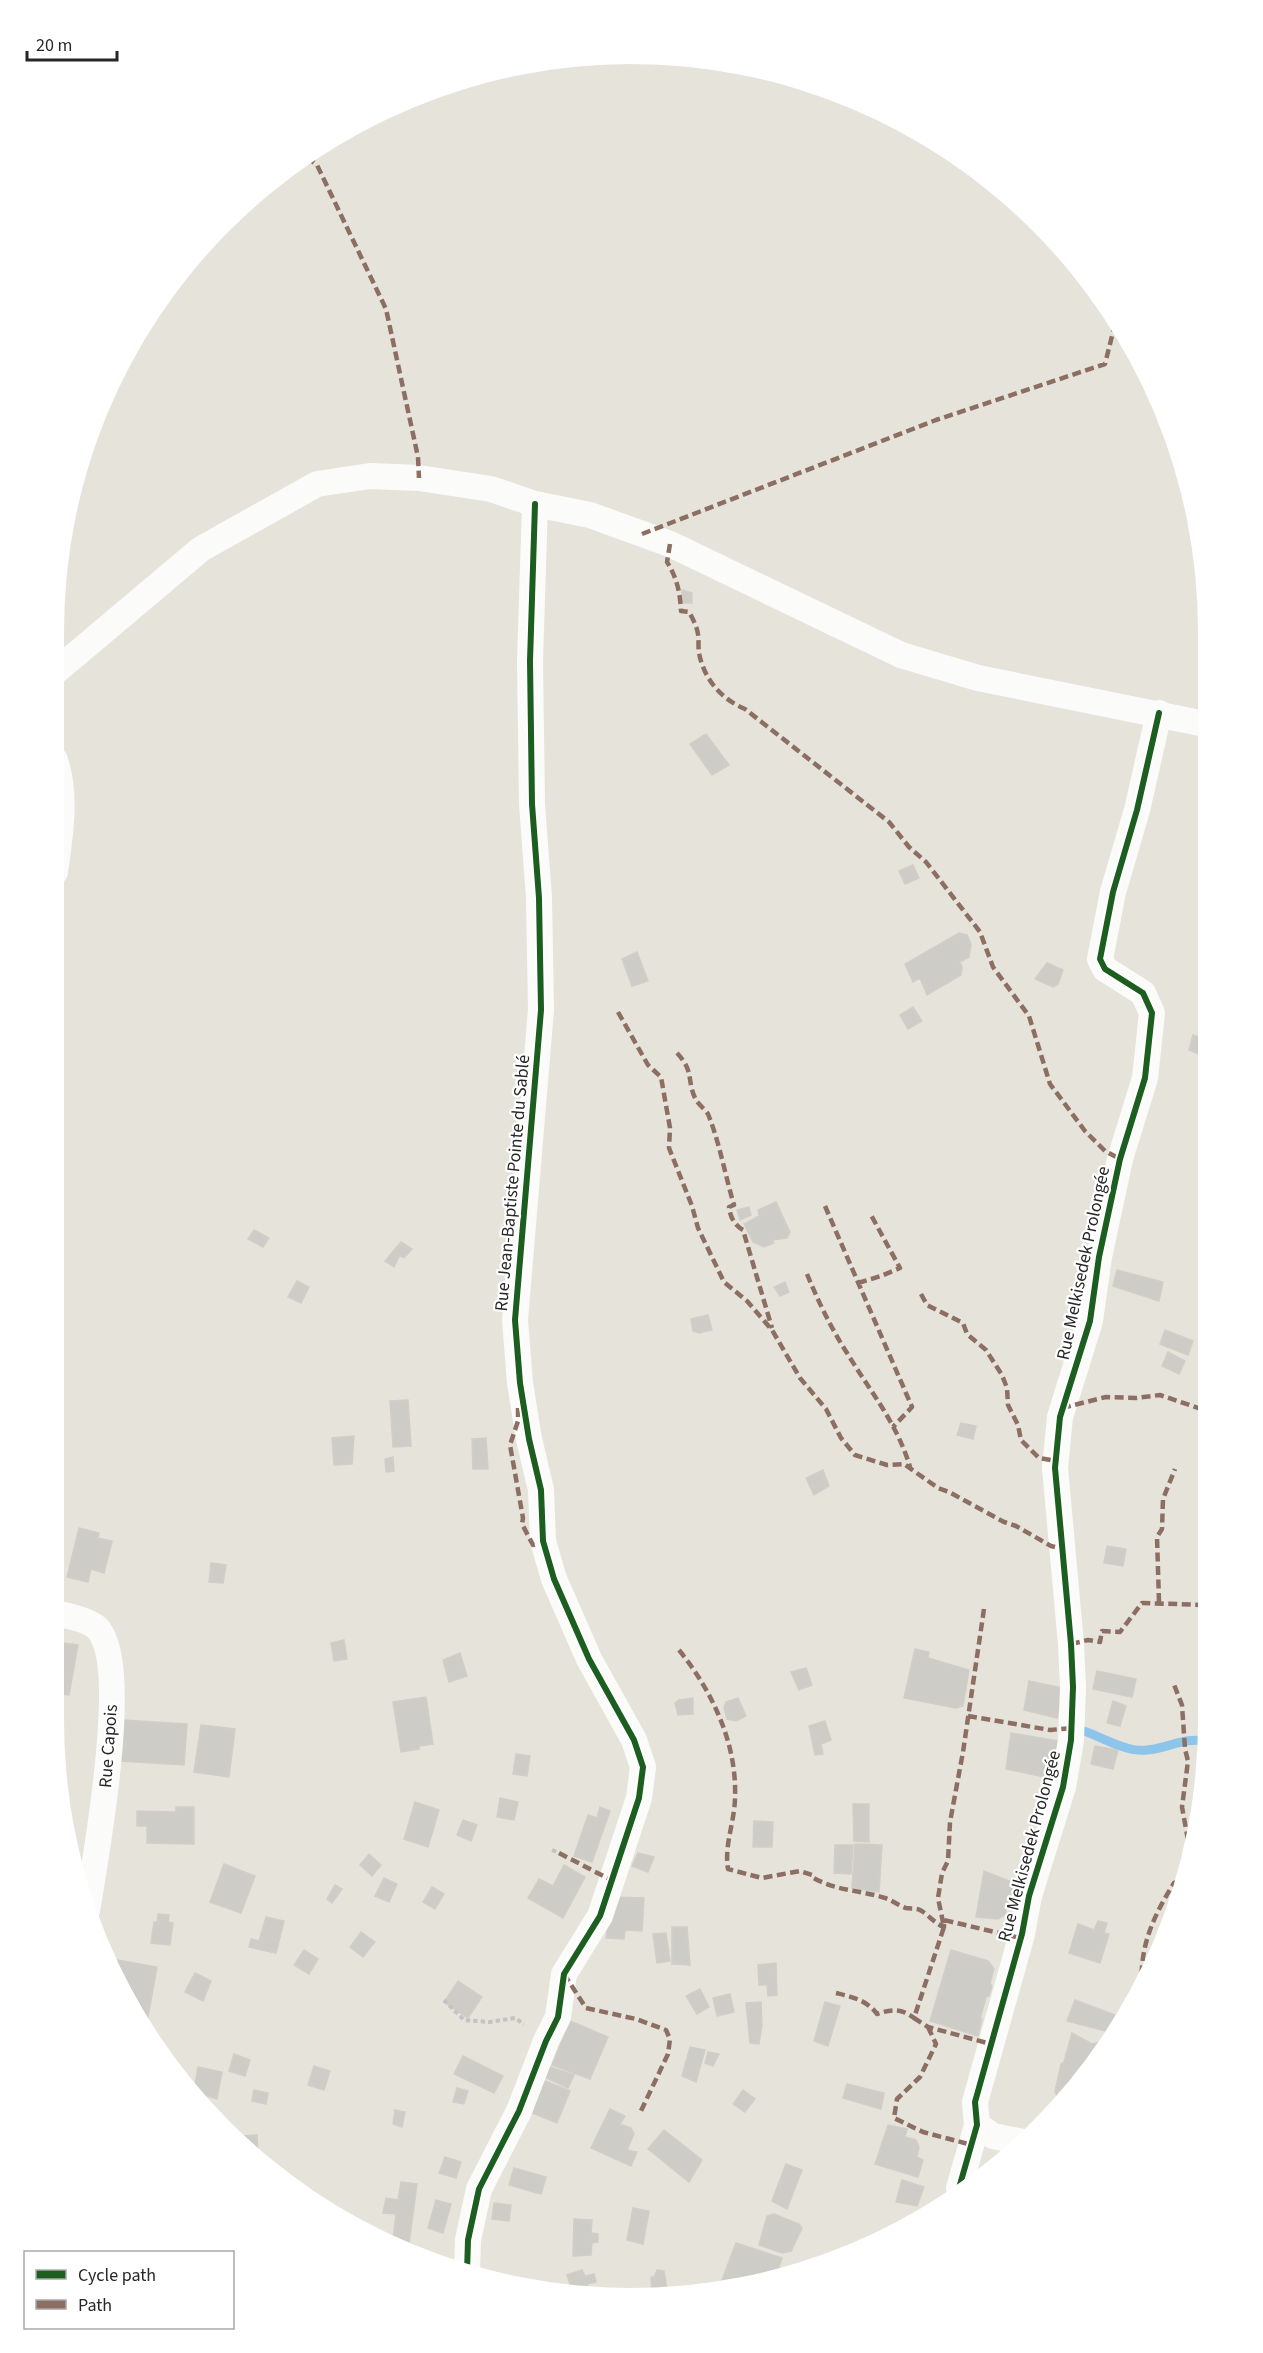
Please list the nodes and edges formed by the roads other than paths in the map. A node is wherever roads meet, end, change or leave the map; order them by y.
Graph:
1 (535, 504) junction
2 (65, 664) edge
3 (1159, 714) junction
4 (1198, 723) edge
5 (65, 1615) edge
6 (91, 1890) edge
7 (977, 2126) junction
8 (1013, 2140) edge
9 (960, 2183) edge
10 (467, 2264) edge

1 - 2 street
1 - 3 street
1 - 10 street, Rue Jean-Baptiste Pointe du Sablé
3 - 4 street
3 - 7 street, Rue Melkisedek Prolongée
5 - 6 street, Rue Capois
7 - 8 street
7 - 9 street, Rue Melkisedek Prolongée

